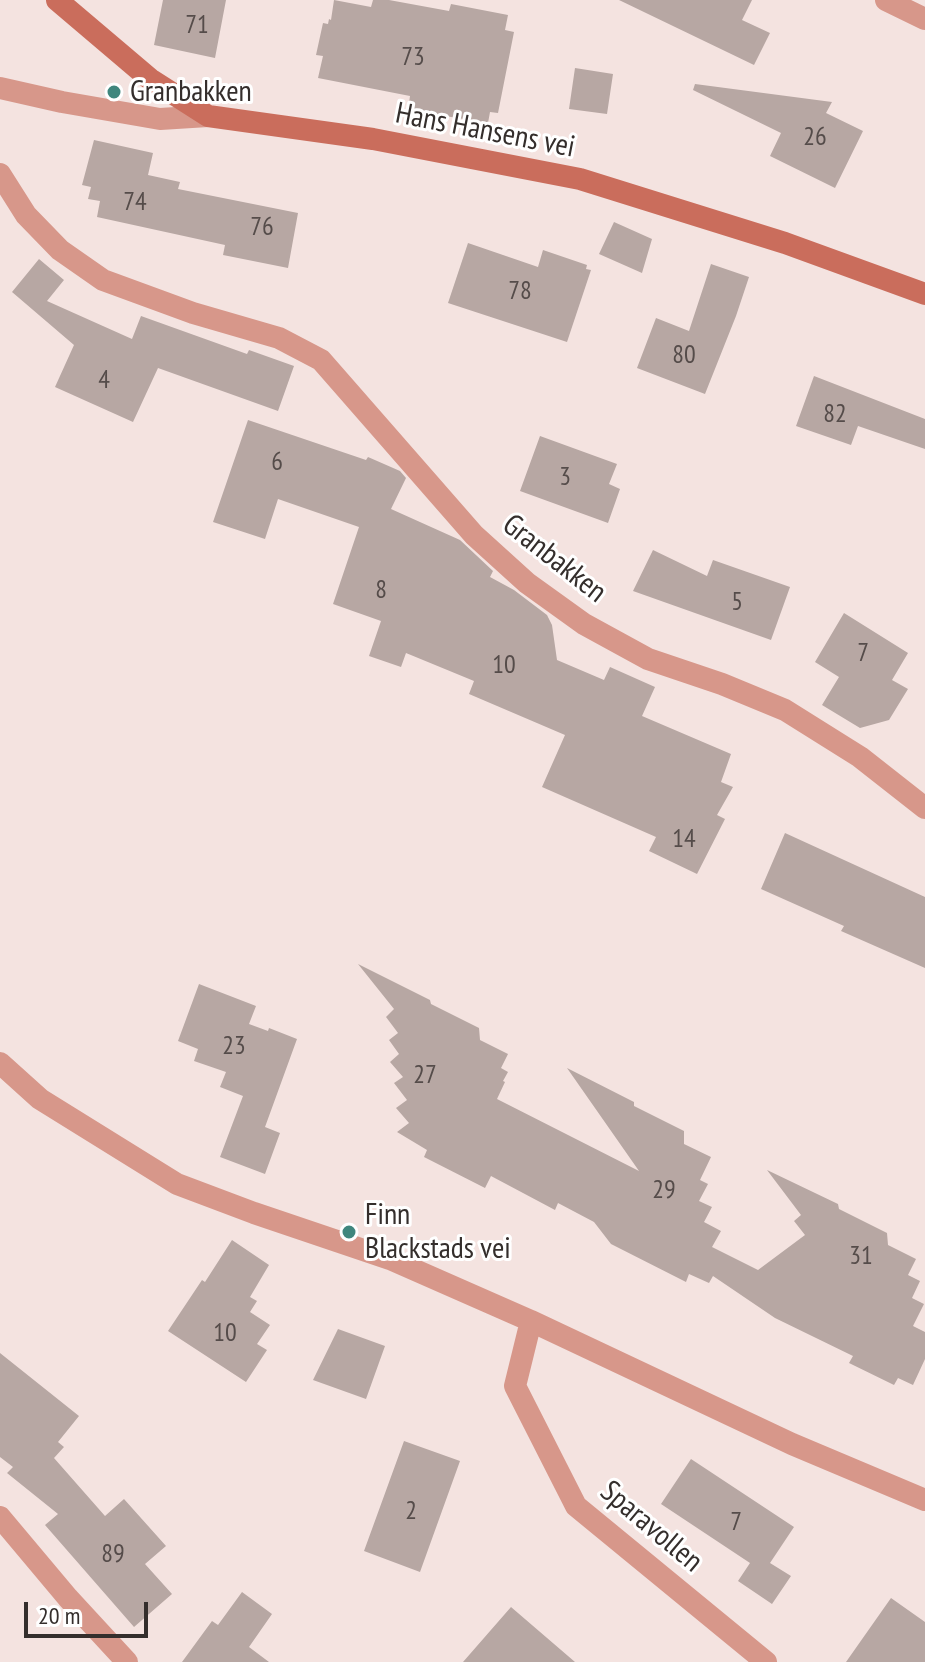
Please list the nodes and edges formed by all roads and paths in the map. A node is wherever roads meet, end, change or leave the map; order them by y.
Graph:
1 (57, 0) edge
2 (886, 0) edge
3 (925, 19) edge
4 (0, 88) edge
5 (208, 116) junction
6 (0, 174) edge
7 (925, 294) edge
8 (925, 808) edge
9 (0, 1063) edge
10 (531, 1321) junction
11 (925, 1500) edge
12 (0, 1517) edge
13 (127, 1662) edge
14 (766, 1662) edge

1 - 5 main road, Hans Hansens vei
2 - 3 street
4 - 5 street
5 - 7 main road, Hans Hansens vei
6 - 8 street, Granbakken
9 - 10 street
10 - 11 street
10 - 14 street, Sparavollen
12 - 13 street

